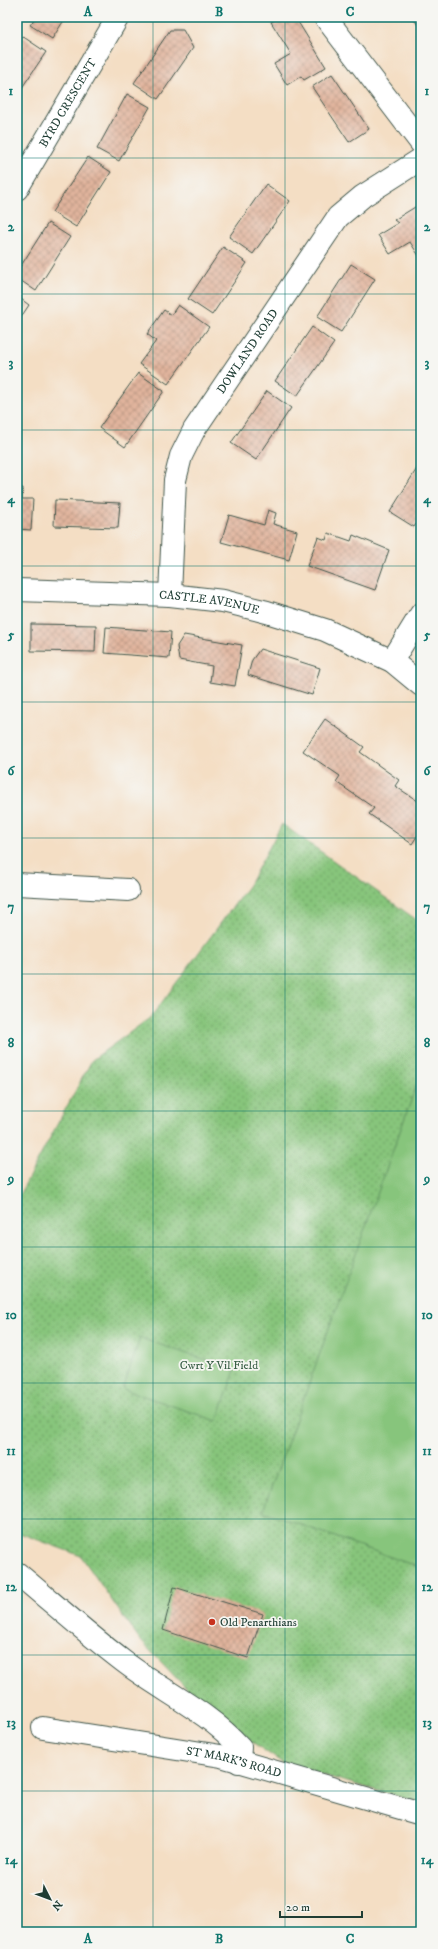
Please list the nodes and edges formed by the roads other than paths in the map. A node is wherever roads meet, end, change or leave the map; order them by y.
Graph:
1 (118, 17) edge
2 (325, 17) edge
3 (421, 143) edge
4 (421, 159) edge
5 (17, 189) edge
6 (17, 590) edge
7 (170, 595) junction
8 (421, 614) edge
9 (392, 660) junction
10 (421, 685) edge
11 (17, 884) edge
12 (128, 890) dead end
13 (17, 1573) edge
14 (43, 1728) dead end
15 (239, 1762) junction
16 (421, 1814) edge

1 - 5 street, BYRD CRESCENT
2 - 3 street
4 - 7 street, DOWLAND ROAD
6 - 7 street, CASTLE AVENUE
7 - 9 street, CASTLE AVENUE
8 - 9 street
9 - 10 street, CASTLE AVENUE
11 - 12 street
13 - 15 street
14 - 15 street, ST MARK'S ROAD
15 - 16 street, ST MARK'S ROAD

